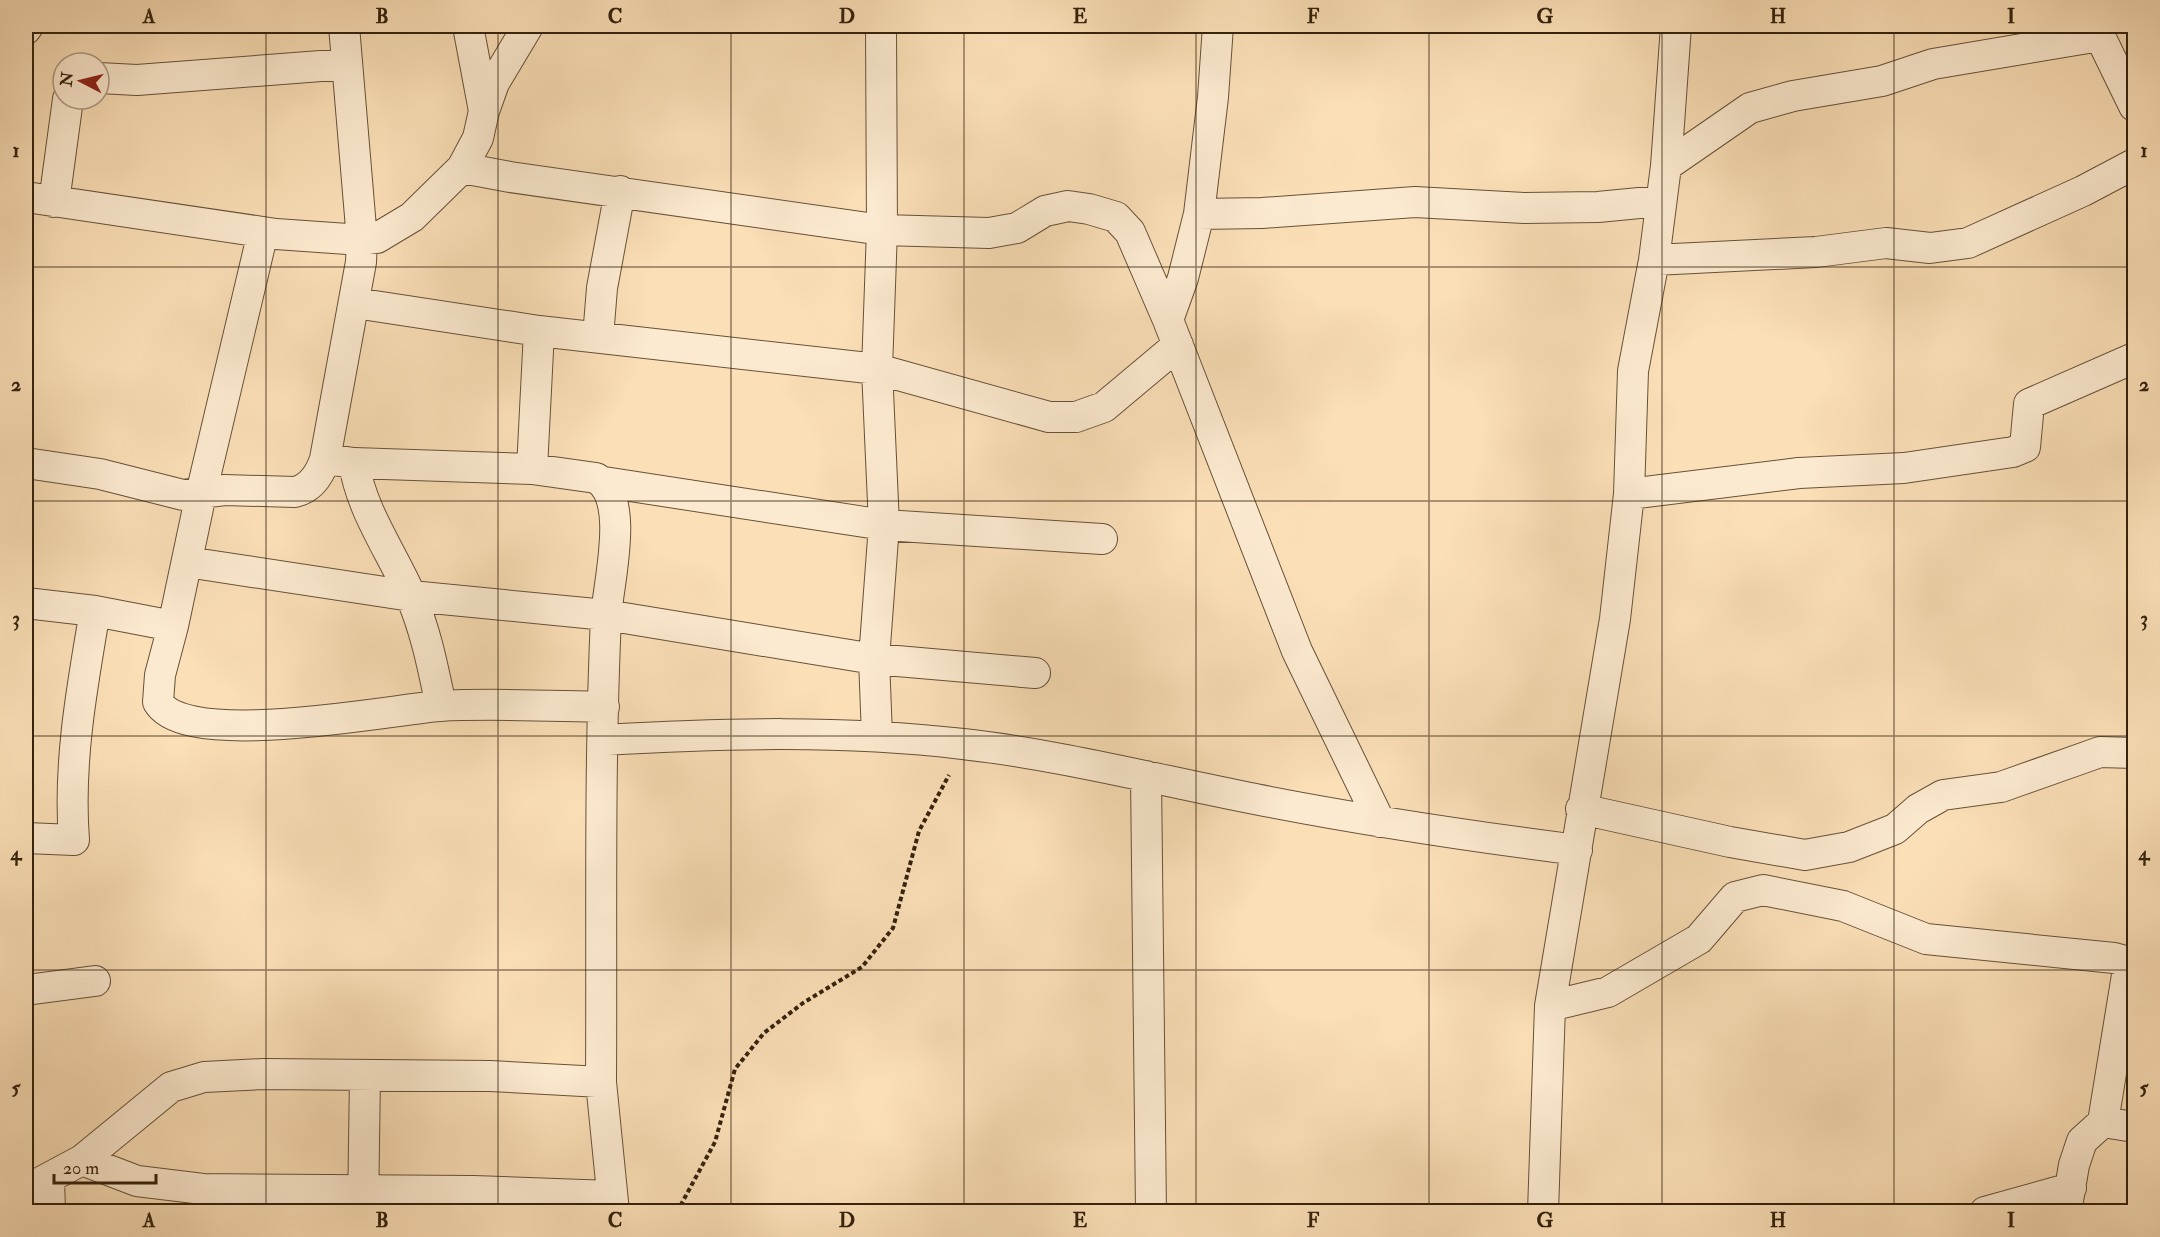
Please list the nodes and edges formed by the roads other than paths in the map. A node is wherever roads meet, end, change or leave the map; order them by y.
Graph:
1 (344, 26) edge
2 (468, 26) edge
3 (528, 26) edge
4 (881, 26) edge
5 (1218, 26) edge
6 (1676, 26) edge
7 (2098, 31) edge
8 (347, 64) junction
9 (111, 79) edge
10 (2134, 106) edge
11 (65, 111) edge
12 (484, 111) junction
13 (2134, 164) edge
14 (1666, 166) junction
15 (462, 168) junction
16 (620, 191) junction
17 (40, 199) edge
18 (1660, 201) junction
19 (1198, 214) junction
20 (882, 230) junction
21 (262, 232) junction
22 (362, 240) junction
23 (1654, 260) junction
24 (355, 303) junction
25 (539, 331) junction
26 (1173, 333) junction
27 (598, 337) junction
28 (2134, 358) edge
29 (877, 369) junction
30 (325, 459) junction
31 (26, 463) edge
32 (354, 463) junction
33 (532, 470) junction
34 (603, 482) junction
35 (201, 494) junction
36 (1629, 494) junction
37 (884, 525) junction
38 (1102, 539) dead end
39 (187, 562) junction
40 (411, 596) junction
41 (26, 603) edge
42 (95, 611) junction
43 (606, 615) junction
44 (173, 626) junction
45 (874, 659) junction
46 (1035, 673) dead end
47 (441, 706) junction
48 (604, 707) junction
49 (877, 736) junction
50 (603, 740) junction
51 (2134, 753) edge
52 (1146, 776) junction
53 (1581, 809) junction
54 (1380, 822) junction
55 (26, 838) edge
56 (1577, 850) junction
57 (95, 981) dead end
58 (26, 990) edge
59 (1550, 1006) junction
60 (365, 1075) junction
61 (601, 1082) junction
62 (2103, 1122) junction
63 (2134, 1126) edge
64 (81, 1160) junction
65 (37, 1184) edge
66 (2069, 1200) edge
67 (363, 1201) edge
68 (613, 1204) edge
69 (50, 1212) edge
70 (1151, 1212) edge
71 (1543, 1212) edge
72 (1985, 1212) edge

1 - 8 street
2 - 12 street
3 - 12 street
4 - 20 street
5 - 19 street
6 - 14 street
7 - 10 street
7 - 14 street
8 - 9 street
8 - 22 street
11 - 17 street
12 - 15 street
13 - 23 street
14 - 18 street
15 - 16 street
15 - 22 street
16 - 20 street
16 - 27 street
17 - 21 street
18 - 19 street
18 - 23 street
19 - 26 street
20 - 26 street
20 - 29 street
21 - 22 street
21 - 35 street
22 - 24 street
23 - 36 street
24 - 25 street
24 - 30 street
25 - 27 street
25 - 33 street
26 - 29 street
26 - 54 street
27 - 29 street
28 - 36 street
29 - 37 street
30 - 32 street
30 - 35 street
31 - 35 street
32 - 33 street
32 - 40 street
33 - 34 street
34 - 37 street
34 - 43 street
35 - 39 street
36 - 53 street
37 - 38 street
37 - 45 street
39 - 40 street
39 - 44 street
40 - 43 street
40 - 47 street
41 - 42 street
42 - 44 street
42 - 55 street
43 - 45 street
43 - 48 street
44 - 47 street
45 - 46 street
45 - 49 street
47 - 48 street
48 - 50 street
49 - 50 street
49 - 52 street
50 - 61 street
51 - 53 street
52 - 54 street
52 - 70 street
53 - 56 street
54 - 56 street
56 - 59 street
57 - 58 street
59 - 62 street
59 - 71 street
60 - 61 street
60 - 64 street
60 - 67 street
61 - 68 street
62 - 63 street
62 - 66 street
64 - 65 street
64 - 67 street
65 - 69 street
66 - 72 street
67 - 68 street

